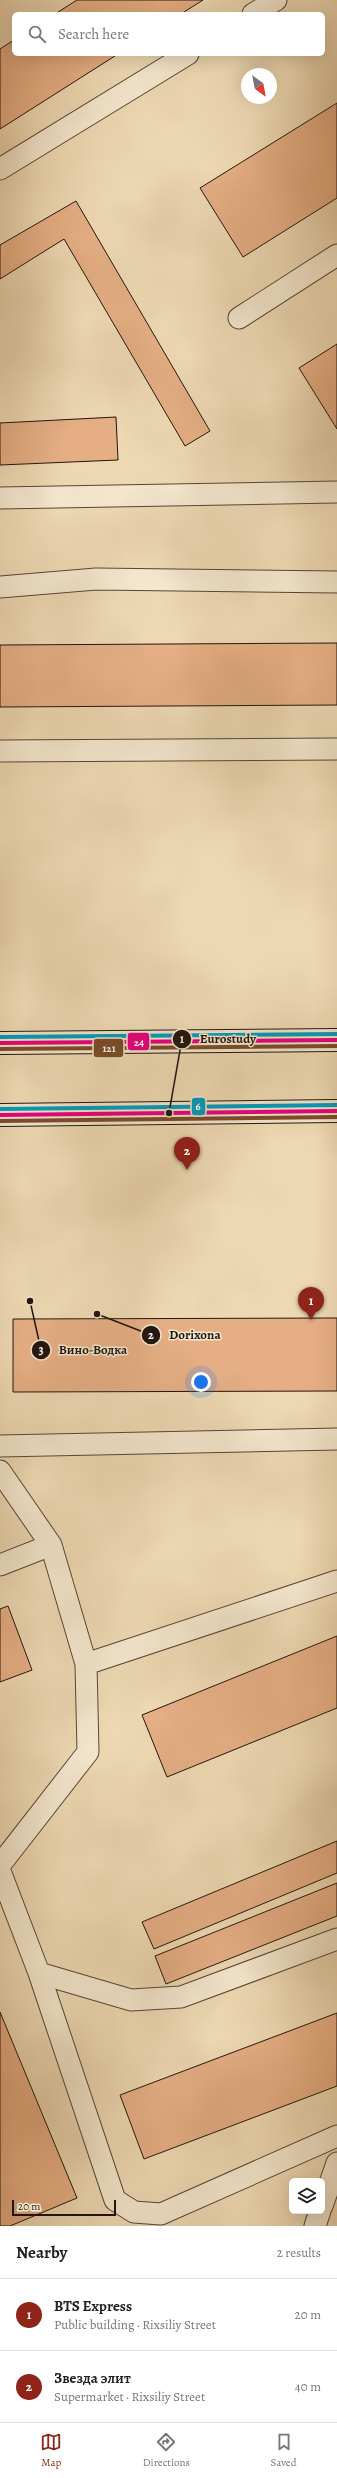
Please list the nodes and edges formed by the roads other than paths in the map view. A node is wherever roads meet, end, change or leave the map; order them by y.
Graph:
1 (276, 0) edge
2 (256, 12) edge
3 (185, 56) edge
4 (0, 169) edge
5 (337, 255) edge
6 (239, 318) dead end
7 (337, 492) edge
8 (0, 498) edge
9 (337, 582) edge
10 (0, 587) edge
11 (337, 749) edge
12 (0, 751) edge
13 (337, 1040) edge
14 (0, 1043) edge
15 (337, 1111) edge
16 (0, 1115) edge
17 (337, 1439) edge
18 (0, 1446) edge
19 (0, 1470) edge
20 (51, 1545) junction
21 (0, 1565) edge
22 (337, 1582) edge
23 (86, 1664) junction
24 (0, 1865) edge
25 (0, 1871) edge
26 (337, 1939) edge
27 (39, 1973) junction
28 (337, 2136) edge
29 (337, 2163) edge
30 (325, 2197) edge
31 (319, 2214) edge
32 (160, 2220) edge
33 (315, 2226) edge

1 - 2 lane
3 - 4 lane
5 - 6 lane
7 - 8 lane
9 - 10 lane
11 - 12 lane
13 - 14 main road
15 - 16 main road
17 - 18 lane
19 - 20 lane
20 - 21 lane
20 - 23 lane
22 - 23 lane
23 - 24 lane
25 - 27 lane
26 - 27 lane
27 - 32 lane
28 - 32 lane
29 - 30 lane
31 - 33 lane

